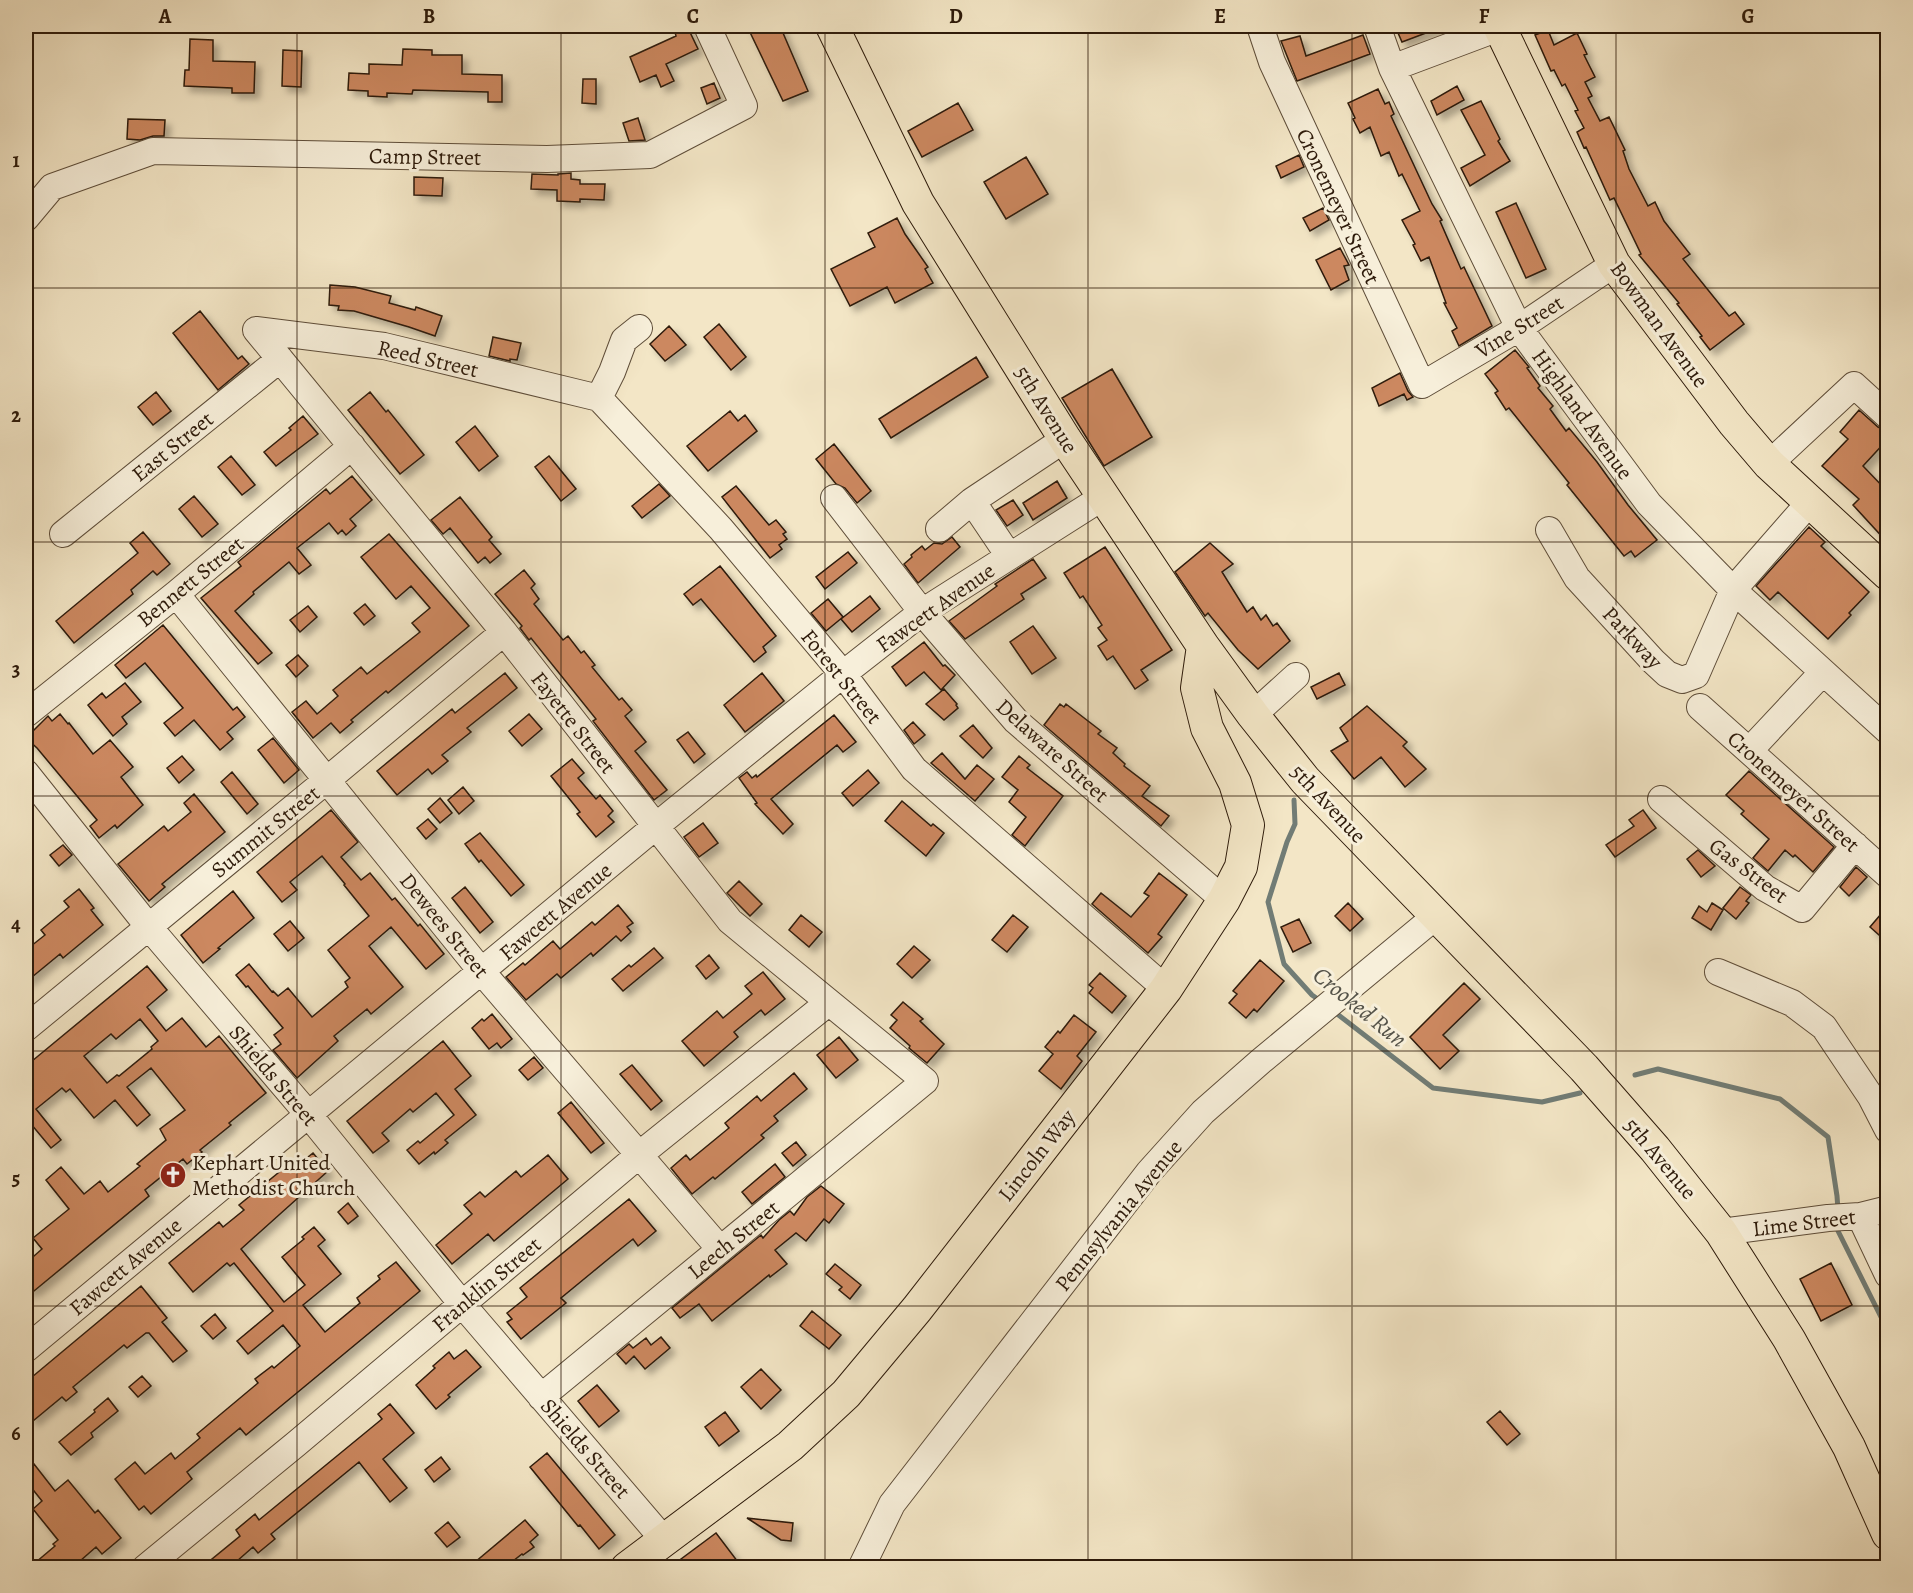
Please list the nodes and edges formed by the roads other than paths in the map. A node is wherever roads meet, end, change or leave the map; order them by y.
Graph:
1 (707, 26) edge
2 (831, 26) edge
3 (1260, 26) edge
4 (1377, 26) edge
5 (1501, 26) edge
6 (1392, 68) junction
7 (26, 218) edge
8 (1614, 264) junction
9 (639, 328) dead end
10 (1519, 328) junction
11 (256, 330) joint
12 (280, 359) junction
13 (1422, 385) joint
14 (599, 398) junction
15 (1887, 416) edge
16 (1065, 439) junction
17 (352, 446) junction
18 (1769, 464) junction
19 (1103, 497) junction
20 (834, 498) dead end
21 (972, 501) junction
22 (1810, 502) junction
23 (939, 529) dead end
24 (1549, 530) dead end
25 (63, 534) dead end
26 (1009, 556) junction
27 (1887, 574) edge
28 (1733, 590) junction
29 (176, 594) junction
30 (922, 612) junction
31 (504, 632) junction
32 (1203, 646) junction
33 (1823, 672) junction
34 (843, 674) junction
35 (1296, 676) dead end
36 (1700, 707) dead end
37 (26, 714) edge
38 (1253, 715) junction
39 (1887, 731) edge
40 (1750, 750) junction
41 (26, 773) edge
42 (327, 780) junction
43 (1661, 800) dead end
44 (656, 826) junction
45 (1855, 845) junction
46 (1887, 875) edge
47 (1224, 900) junction
48 (1436, 916) junction
49 (147, 926) junction
50 (482, 972) junction
51 (1718, 972) dead end
52 (1166, 989) junction
53 (828, 1003) junction
54 (26, 1028) edge
55 (925, 1081) joint
56 (308, 1114) junction
57 (1887, 1130) edge
58 (639, 1155) junction
59 (1887, 1209) edge
60 (1846, 1217) junction
61 (1721, 1232) junction
62 (720, 1249) junction
63 (1887, 1275) edge
64 (462, 1304) junction
65 (26, 1349) edge
66 (541, 1396) junction
67 (1887, 1534) edge
68 (664, 1540) junction
69 (145, 1568) edge
70 (627, 1568) edge
71 (861, 1568) edge

1 - 7 street, Camp Street
2 - 16 main road, 5th Avenue
3 - 13 street, Cronemeyer Street
4 - 6 street, Highland Avenue
5 - 6 street
5 - 8 main road, Bowman Avenue
6 - 10 street, Highland Avenue
8 - 10 street, Vine Street
8 - 18 main road, Bowman Avenue
9 - 14 street
10 - 13 street, Vine Street
10 - 28 street, Highland Avenue
11 - 12 street, Fayette Street
11 - 14 street, Reed Street
12 - 17 street, Fayette Street
12 - 25 street, East Street
14 - 34 street, Forest Street
15 - 18 street
16 - 19 main road, 5th Avenue
16 - 21 street
17 - 29 street, Bennett Street
17 - 31 street, Fayette Street
18 - 22 main road, Bowman Avenue
19 - 26 street, Fawcett Avenue
19 - 32 main road, 5th Avenue
20 - 30 street, Delaware Street
21 - 23 street
21 - 26 street
22 - 27 main road, Bowman Avenue
22 - 28 street
24 - 28 street, Parkway
26 - 30 street, Fawcett Avenue
28 - 33 street, Highland Avenue
29 - 37 street, Bennett Street
29 - 42 street, Dewees Street
30 - 34 street, Fawcett Avenue
30 - 47 street, Delaware Street
31 - 42 street, Summit Street
31 - 44 street, Fayette Street
32 - 38 main road, 5th Avenue
32 - 47 main road, Lincoln Way
33 - 39 street, Highland Avenue
33 - 40 street
34 - 44 street, Fawcett Avenue
34 - 52 street, Forest Street
35 - 38 street
36 - 40 street, Cronemeyer Street
38 - 48 main road, 5th Avenue
40 - 45 street, Cronemeyer Street
41 - 49 street, Shields Street
42 - 49 street, Summit Street
42 - 50 street, Dewees Street
43 - 45 street, Gas Street
44 - 50 street, Fawcett Avenue
44 - 53 street, Fayette Street
45 - 46 street, Cronemeyer Street
47 - 52 main road, Lincoln Way
48 - 61 main road, 5th Avenue
48 - 71 street, Pennsylvania Avenue
49 - 54 street, Summit Street
49 - 56 street, Shields Street
50 - 56 street, Fawcett Avenue
50 - 58 street, Dewees Street
51 - 57 street
52 - 68 main road, Lincoln Way
53 - 55 street, Fayette Street
53 - 58 street, Franklin Street
55 - 62 street, Leech Street
56 - 64 street, Shields Street
56 - 65 street, Fawcett Avenue
58 - 62 street, Dewees Street
58 - 64 street, Franklin Street
59 - 60 street, Lime Street
60 - 61 street, Lime Street
60 - 63 street
61 - 67 main road, 5th Avenue
62 - 66 street, Leech Street
64 - 66 street, Shields Street
64 - 69 street, Franklin Street
66 - 68 street, Shields Street
68 - 70 main road, Lincoln Way

